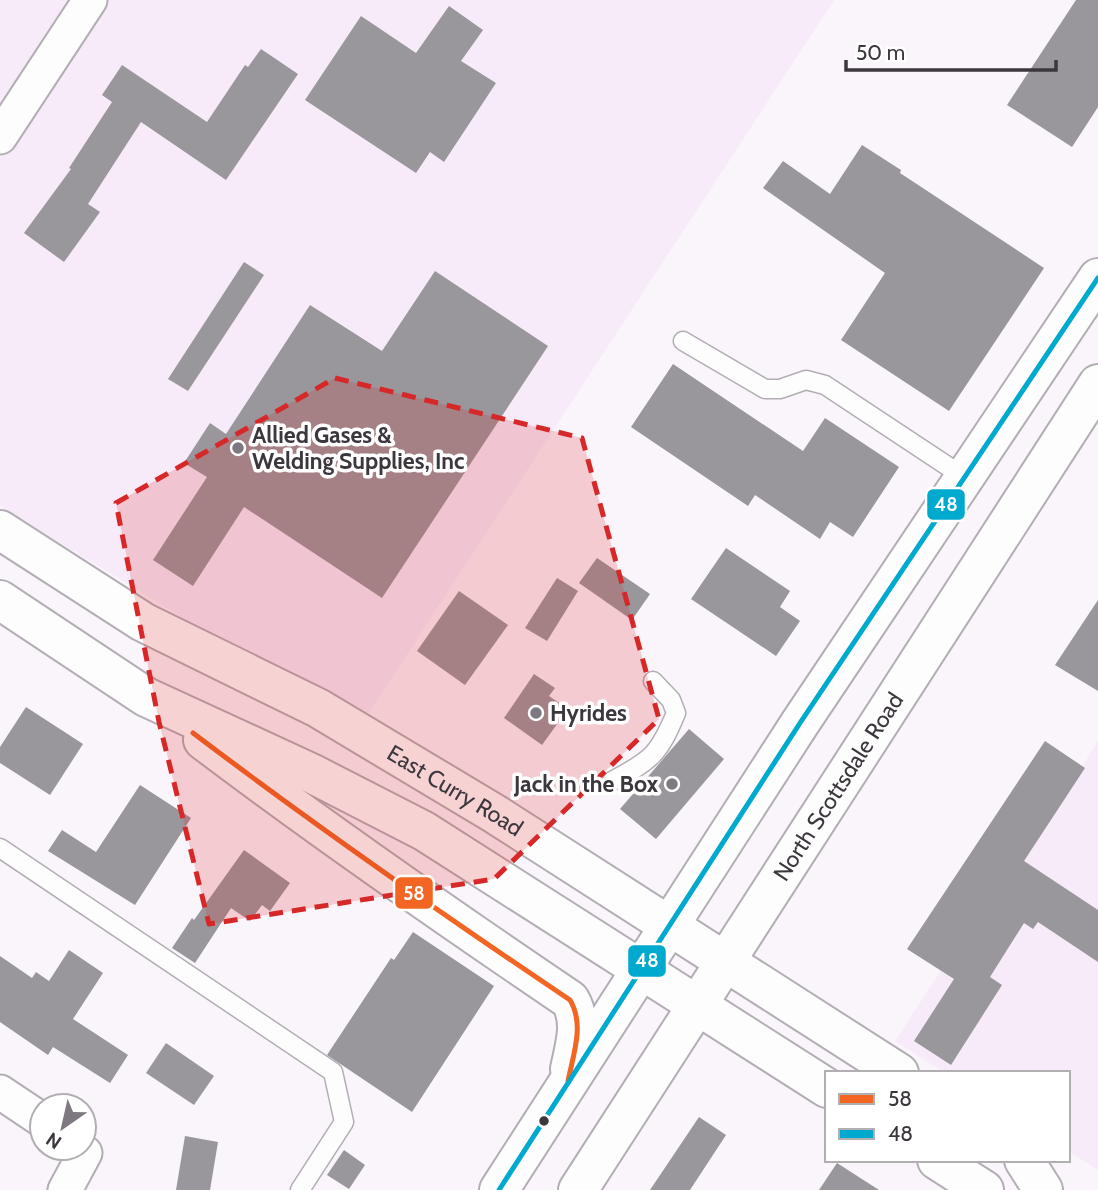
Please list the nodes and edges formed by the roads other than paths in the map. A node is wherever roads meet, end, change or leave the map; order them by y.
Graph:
1 (90, 0) edge
2 (0, 137) edge
3 (1098, 278) edge
4 (683, 341) dead end
5 (1098, 384) edge
6 (964, 477) junction
7 (0, 530) edge
8 (0, 600) edge
9 (653, 681) dead end
10 (146, 697) junction
11 (612, 781) dead end
12 (0, 848) edge
13 (668, 924) junction
14 (726, 962) junction
15 (641, 969) junction
16 (697, 1005) junction
17 (896, 1071) edge
18 (568, 1081) junction
19 (825, 1087) edge
20 (0, 1092) edge
21 (28, 1111) edge
22 (77, 1162) edge
23 (940, 1162) edge
24 (1025, 1162) edge
25 (65, 1190) edge
26 (300, 1190) edge
27 (499, 1190) edge
28 (578, 1190) edge
29 (984, 1190) edge
30 (1043, 1190) edge

1 - 2 street
3 - 6 main road
4 - 6 lane
5 - 14 main road, North Scottsdale Road
6 - 13 main road
7 - 13 main road, East Curry Road
8 - 10 main road
9 - 11 lane
10 - 15 main road
10 - 18 main road
12 - 26 lane
13 - 14 main road, East Curry Road
13 - 15 main road
14 - 16 main road, North Scottsdale Road
14 - 17 main road, East Curry Road
15 - 16 main road
15 - 18 main road
16 - 19 main road
16 - 28 main road, North Scottsdale Road
18 - 27 main road
20 - 21 street
22 - 25 street
23 - 29 main road
24 - 30 main road

